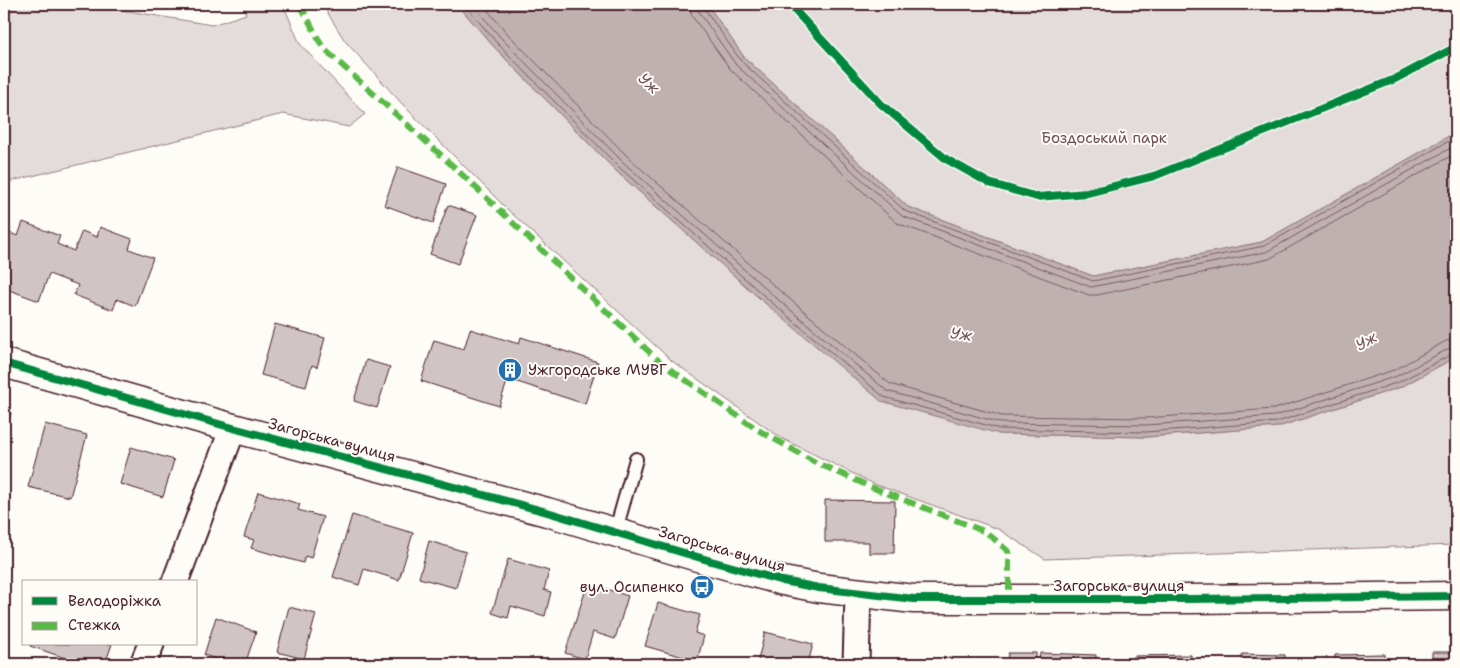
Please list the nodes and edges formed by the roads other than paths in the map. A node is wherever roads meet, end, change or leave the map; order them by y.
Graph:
1 (4, 362) edge
2 (233, 428) junction
3 (636, 460) dead end
4 (616, 533) junction
5 (175, 580) edge
6 (858, 594) junction
7 (1456, 596) edge
8 (150, 646) edge
9 (143, 664) edge
10 (856, 664) edge

1 - 2 street, Загорська вулиця
2 - 4 street, Загорська вулиця
2 - 5 street
3 - 4 lane
4 - 6 street, Загорська вулиця
6 - 7 street, Загорська вулиця
6 - 10 street
8 - 9 street

